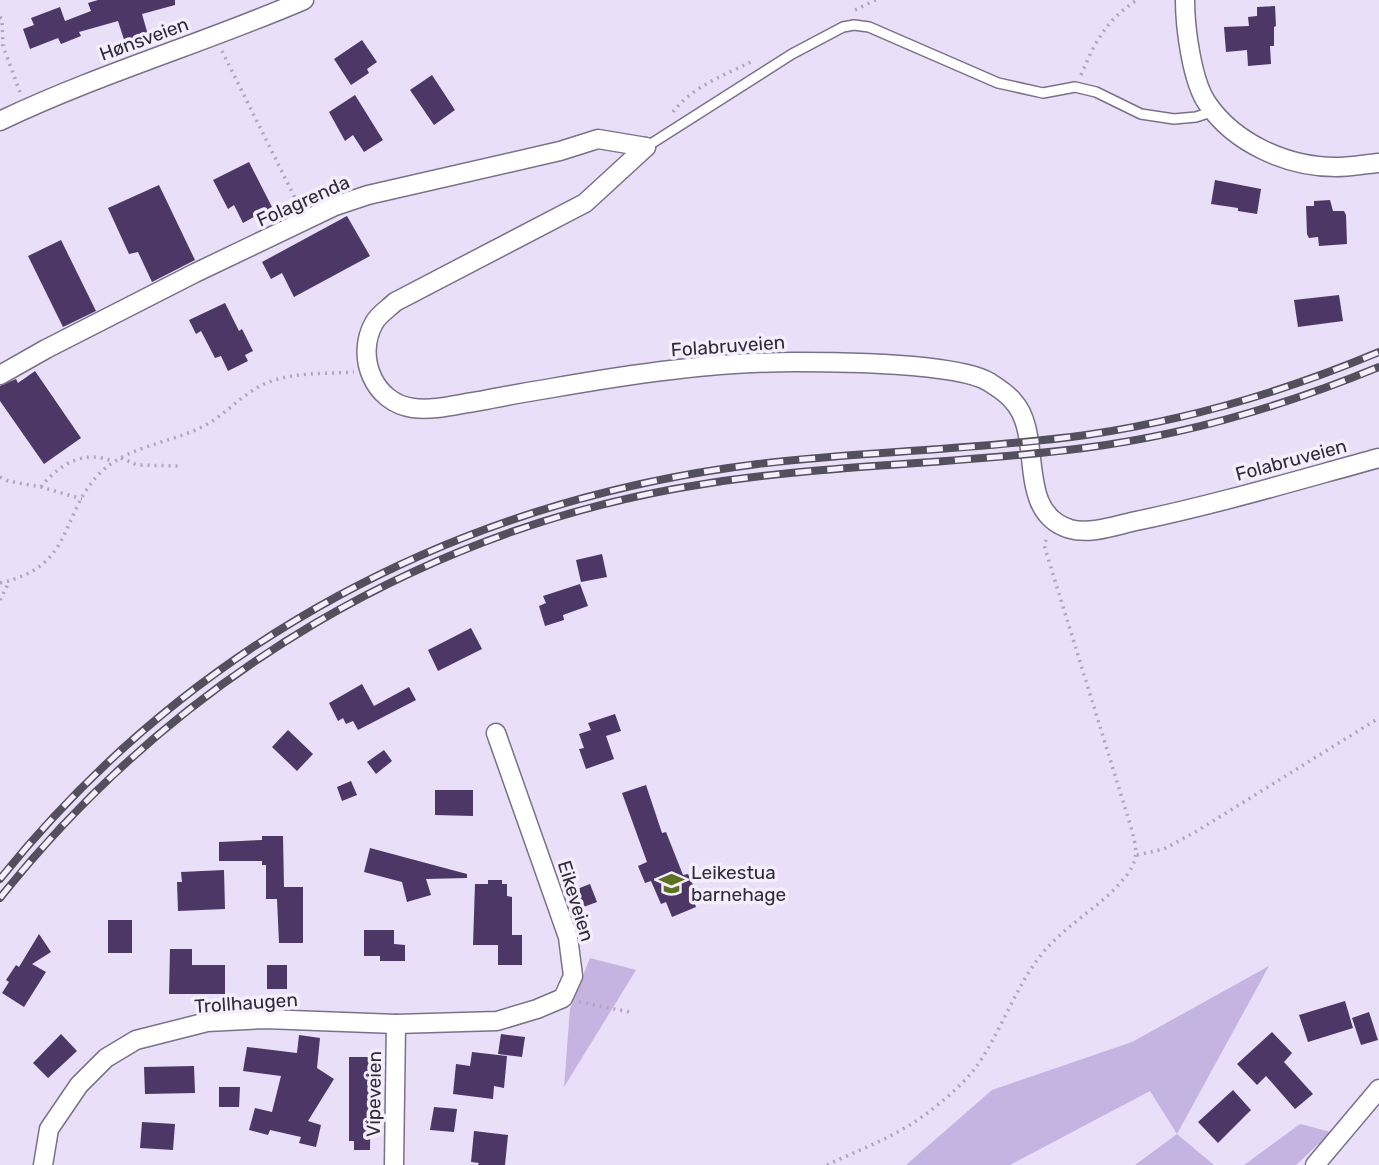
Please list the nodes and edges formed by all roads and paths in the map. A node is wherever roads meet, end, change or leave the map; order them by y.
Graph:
1 (304, 0) edge
2 (1137, 0) edge
3 (1185, 0) edge
4 (0, 17) edge
5 (215, 36) junction
6 (1076, 87) junction
7 (29, 107) junction
8 (1214, 111) junction
9 (0, 121) edge
10 (646, 147) junction
11 (1379, 163) edge
12 (306, 220) junction
13 (370, 372) junction
14 (0, 375) edge
15 (121, 457) junction
16 (1379, 458) edge
17 (114, 463) junction
18 (180, 466) dead end
19 (0, 477) edge
20 (41, 487) junction
21 (82, 499) junction
22 (1054, 520) junction
23 (9, 582) dead end
24 (0, 583) edge
25 (0, 600) edge
26 (1379, 718) edge
27 (496, 733) dead end
28 (1137, 855) junction
29 (563, 998) junction
30 (630, 1012) dead end
31 (396, 1024) junction
32 (1379, 1089) edge
33 (43, 1165) edge
34 (394, 1165) edge
35 (827, 1165) edge
36 (1315, 1165) edge

1 - 5 street, Hønsveien
2 - 6 path
3 - 8 street
4 - 7 path
5 - 7 street, Hønsveien
5 - 12 path
6 - 8 lane
6 - 10 lane
7 - 9 street, Hønsveien
8 - 11 street
10 - 12 street, Folagrenda
10 - 13 street
12 - 14 street, Folagrenda
13 - 15 path
13 - 22 street, Folabruveien
15 - 17 path
15 - 18 path
16 - 22 street, Folabruveien
17 - 20 path
17 - 21 path
19 - 20 path
20 - 21 path
21 - 24 path
22 - 28 path
23 - 25 path
26 - 28 path
27 - 29 street, Eikeveien
28 - 35 path
29 - 30 path
29 - 31 street
31 - 33 street, Trollhaugen
31 - 34 street, Vipeveien
32 - 36 street

